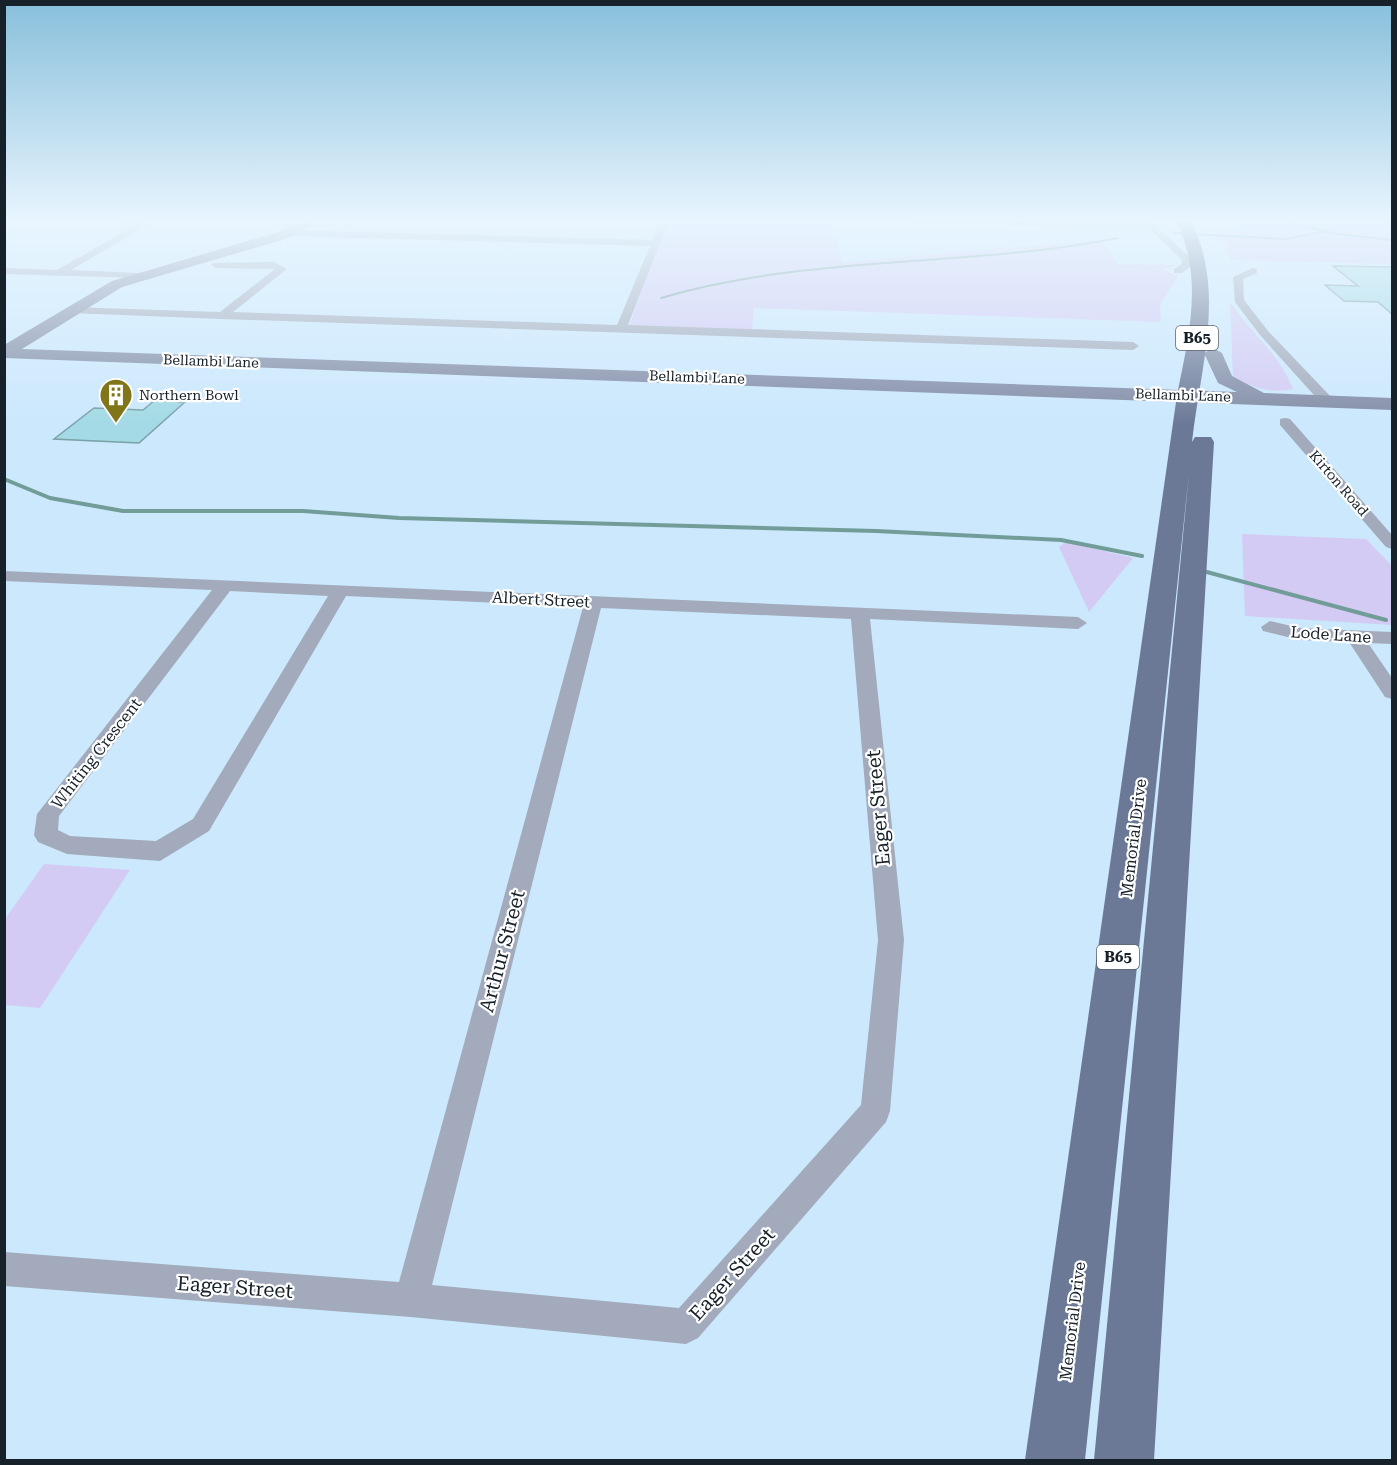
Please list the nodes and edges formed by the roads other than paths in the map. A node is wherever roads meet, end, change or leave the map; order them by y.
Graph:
1 (109, 288) edge
2 (257, 288) edge
3 (637, 288) edge
4 (1200, 288) edge
5 (1238, 288) edge
6 (1219, 290) dead end
7 (71, 310) junction
8 (221, 316) junction
9 (43, 327) junction
10 (621, 328) junction
11 (1133, 346) dead end
12 (4, 352) edge
13 (1213, 353) junction
14 (136, 358) junction
15 (1093, 391) junction
16 (1299, 399) junction
17 (1327, 400) junction
18 (1391, 404) edge
19 (1198, 414) junction
20 (1285, 422) dead end
21 (1392, 543) edge
22 (7, 579) edge
23 (225, 586) junction
24 (340, 591) junction
25 (593, 602) junction
26 (860, 614) junction
27 (1078, 623) dead end
28 (1270, 627) dead end
29 (1354, 636) junction
30 (1392, 638) edge
31 (1392, 692) edge
32 (4, 1269) edge
33 (411, 1300) junction
34 (1054, 1461) edge
35 (1124, 1461) edge

1 - 7 main road
2 - 8 street
3 - 10 street
4 - 19 main road, Memorial Drive / B65
5 - 17 street
6 - 13 main road, Memorial Drive / B65
7 - 8 street
7 - 9 main road
8 - 10 street
9 - 12 main road
9 - 14 main road
10 - 11 street
12 - 14 main road, Bellambi Lane
13 - 16 main road
13 - 19 main road, Memorial Drive / B65
14 - 15 main road, Bellambi Lane
15 - 19 main road, Bellambi Lane
15 - 19 main road
16 - 17 main road, Bellambi Lane
16 - 19 main road, Bellambi Lane
17 - 18 main road, Bellambi Lane
19 - 34 main road, Memorial Drive / B65
19 - 35 main road, Memorial Drive / B65
20 - 21 street, Kirton Road
22 - 23 street, Albert Street
23 - 24 street, Albert Street
23 - 24 street, Whiting Crescent
24 - 25 street, Albert Street
25 - 26 street, Albert Street
25 - 33 street, Arthur Street
26 - 27 street, Albert Street
26 - 33 street, Eager Street
28 - 29 street, Lode Lane
29 - 30 street, Lode Lane
29 - 31 street
32 - 33 street, Eager Street

